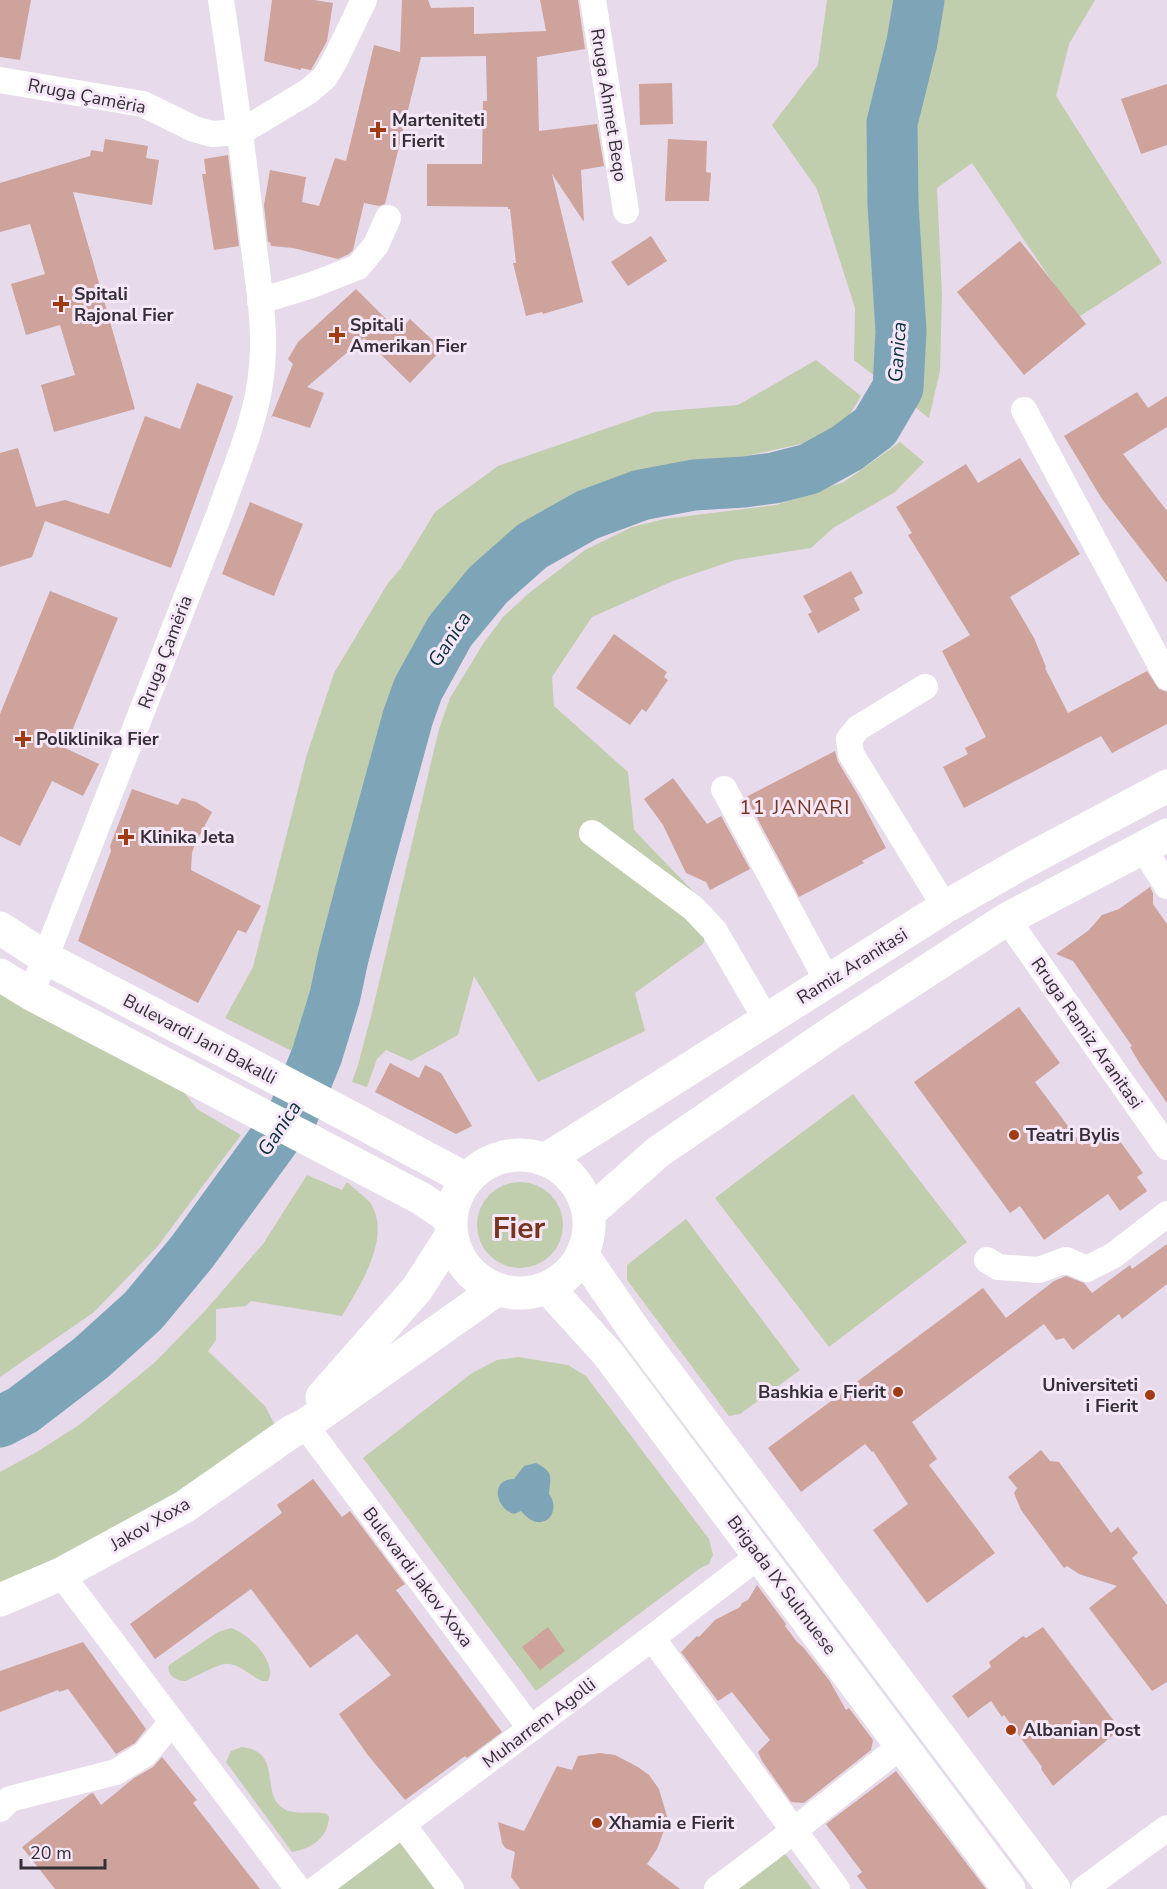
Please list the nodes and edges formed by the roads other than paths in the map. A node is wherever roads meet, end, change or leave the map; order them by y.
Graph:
1 (221, 0) edge
2 (364, 0) edge
3 (593, 0) edge
4 (0, 80) edge
5 (241, 132) junction
6 (626, 211) dead end
7 (388, 218) dead end
8 (260, 301) junction
9 (1024, 410) dead end
10 (1167, 677) edge
11 (925, 687) dead end
12 (1167, 786) edge
13 (724, 789) dead end
14 (592, 833) dead end
15 (1155, 841) edge
16 (1167, 886) edge
17 (945, 907) junction
18 (1007, 919) junction
19 (0, 928) edge
20 (46, 958) junction
21 (0, 975) edge
22 (828, 982) junction
23 (31, 994) junction
24 (767, 1021) junction
25 (1167, 1147) edge
26 (545, 1160) junction
27 (466, 1179) junction
28 (589, 1213) junction
29 (1167, 1214) edge
30 (451, 1227) junction
31 (582, 1254) junction
32 (987, 1260) dead end
33 (548, 1288) junction
34 (495, 1290) junction
35 (298, 1429) junction
36 (760, 1555) junction
37 (61, 1574) junction
38 (0, 1600) edge
39 (652, 1638) junction
40 (172, 1722) junction
41 (531, 1729) junction
42 (902, 1746) junction
43 (0, 1809) edge
44 (403, 1825) junction
45 (1167, 1828) edge
46 (794, 1831) junction
47 (298, 1889) edge
48 (316, 1889) edge
49 (452, 1889) edge
50 (717, 1889) edge
51 (837, 1889) edge
52 (1009, 1889) edge
53 (1054, 1889) edge
54 (1084, 1889) edge

1 - 5 street, Rruga Çamëria
2 - 5 street
3 - 6 street, Rruga Ahmet Beqo
4 - 5 street, Rruga Çamëria
5 - 8 street, Rruga Çamëria
7 - 8 street
8 - 20 street, Rruga Çamëria
9 - 10 street
11 - 17 street
12 - 17 main road, Ramiz Aranitasi
13 - 22 street
14 - 24 street
15 - 16 street
15 - 18 main road
17 - 22 main road, Ramiz Aranitasi
18 - 25 street, Rruga Ramiz Aranitasi
18 - 28 main road
19 - 20 main road, Bulevardi Jani Bakalli
20 - 23 street, Rruga Çamëria
20 - 27 main road, Bulevardi Jani Bakalli
21 - 23 main road, Bulevardi Jani Bakalli
22 - 24 main road, Ramiz Aranitasi
23 - 30 main road, Bulevardi Jani Bakalli
24 - 26 main road, Ramiz Aranitasi
26 - 27 main road
26 - 28 main road
27 - 30 main road
28 - 31 main road
29 - 32 street
30 - 34 main road
30 - 35 main road, Jakov Xoxa
31 - 33 main road
31 - 53 main road, Brigada IX Sulmuese
33 - 34 main road
33 - 36 main road, Brigada IX Sulmuese
34 - 35 main road, Jakov Xoxa
35 - 37 main road, Jakov Xoxa
35 - 41 street, Bulevardi Jakov Xoxa
36 - 39 street, Muharrem Agolli
36 - 42 main road, Brigada IX Sulmuese
37 - 38 main road, Jakov Xoxa
37 - 40 street
39 - 41 street, Muharrem Agolli
39 - 46 street
40 - 43 street
40 - 47 street
41 - 44 street, Muharrem Agolli
42 - 46 street
42 - 52 main road, Brigada IX Sulmuese
44 - 48 street, Muharrem Agolli
44 - 49 street
45 - 54 street
46 - 50 street
46 - 51 street

